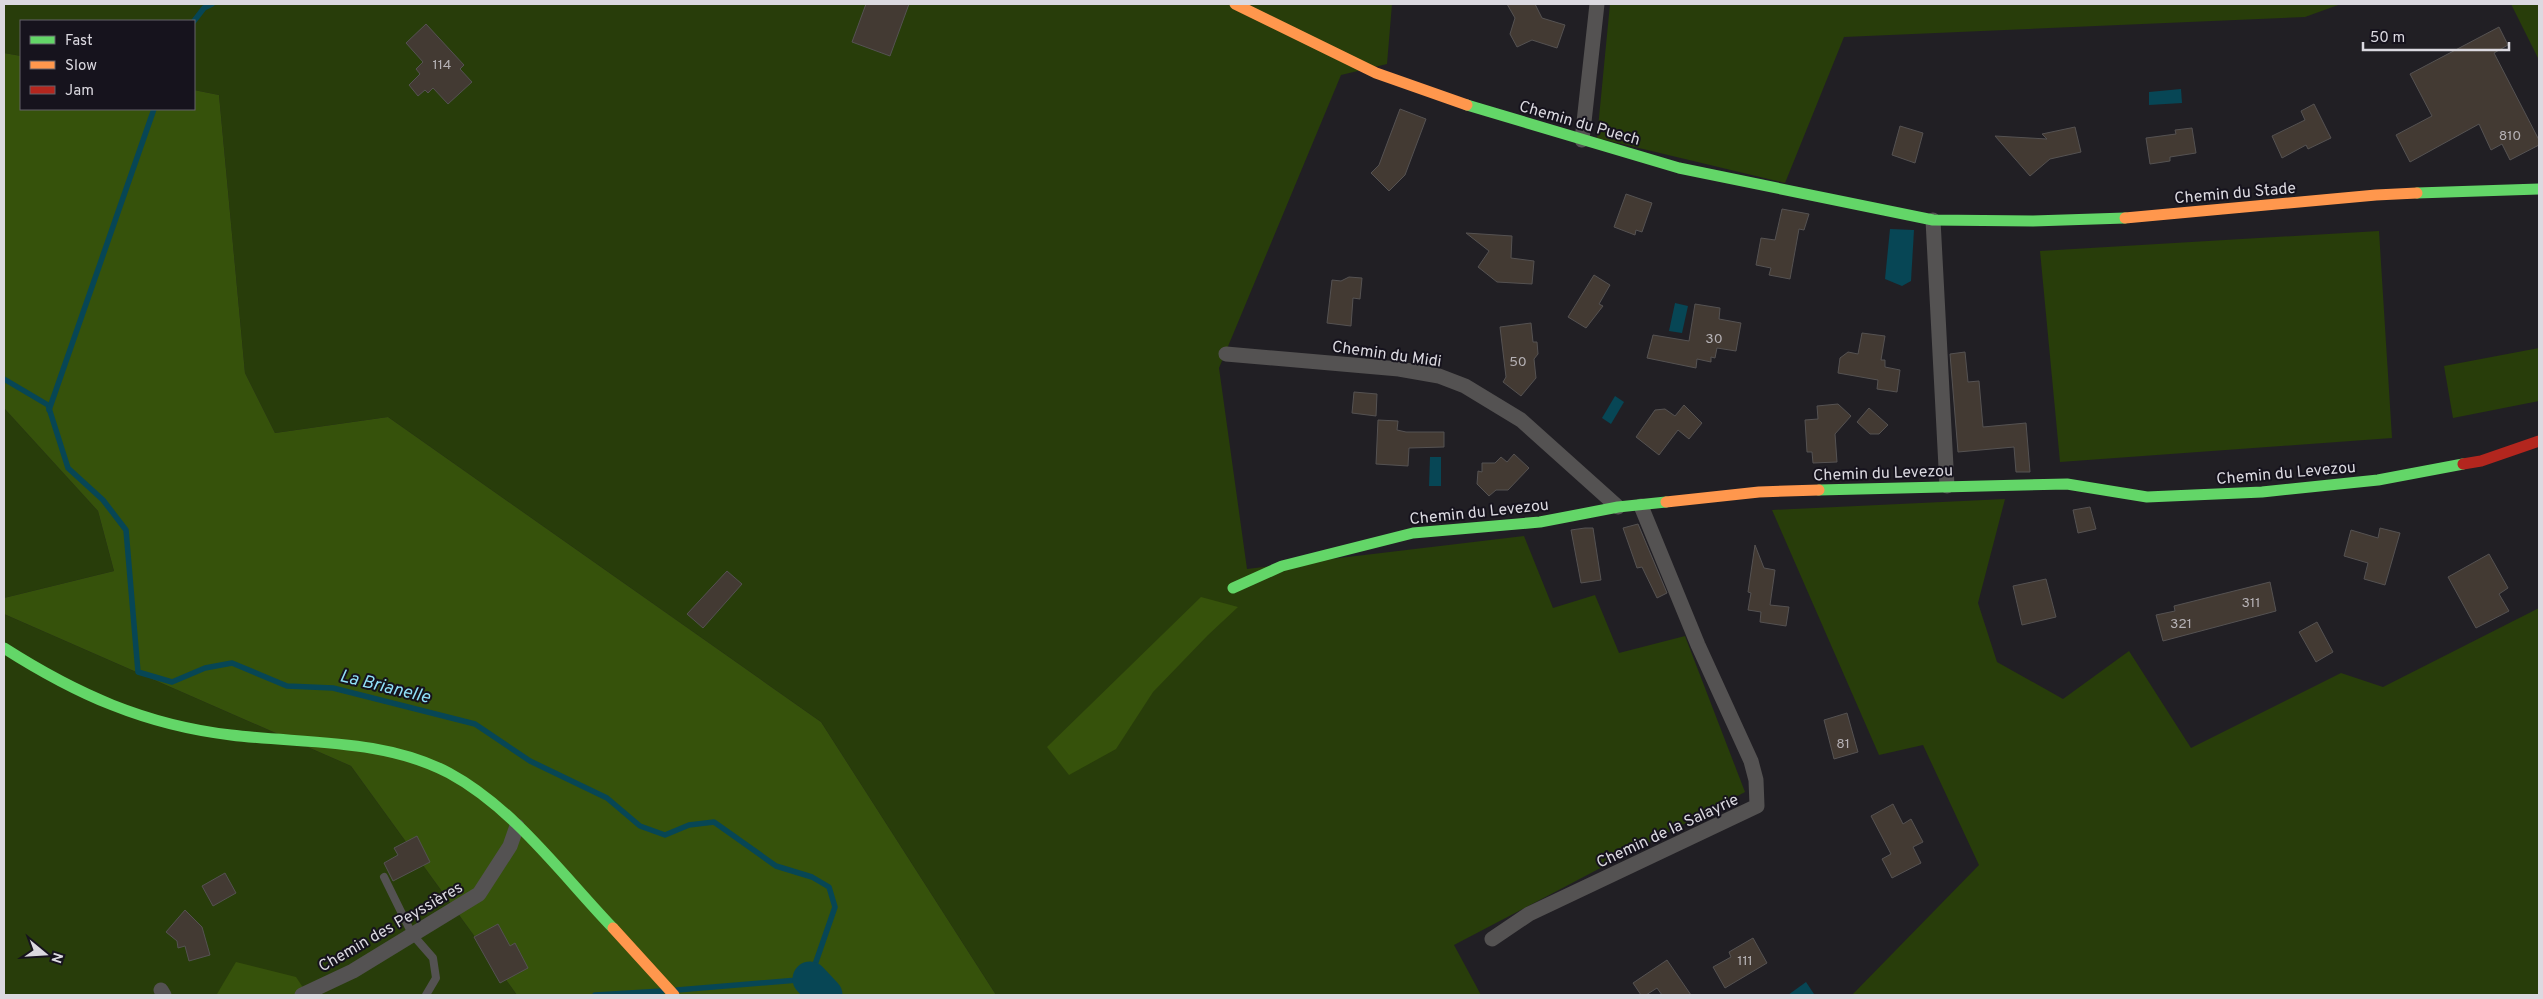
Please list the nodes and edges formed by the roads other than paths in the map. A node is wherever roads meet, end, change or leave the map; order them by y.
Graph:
1 (1235, 4) edge
2 (1597, 4) edge
3 (1582, 140) junction
4 (2539, 189) edge
5 (1933, 220) junction
6 (1226, 354) dead end
7 (2539, 441) edge
8 (1948, 486) junction
9 (1641, 506) junction
10 (1618, 507) junction
11 (1232, 588) dead end
12 (4, 648) edge
13 (517, 826) junction
14 (384, 878) dead end
15 (412, 934) junction
16 (1492, 939) dead end
17 (302, 995) edge
18 (426, 995) edge
19 (674, 995) edge

1 - 3 street, Chemin du Puech
2 - 3 street
3 - 5 street, Chemin du Puech
4 - 5 street, Chemin du Stade
5 - 8 street
6 - 10 street, Chemin du Midi
7 - 8 street, Chemin du Levezou
8 - 9 street, Chemin du Levezou
9 - 10 street, Chemin du Levezou
9 - 16 street, Chemin de la Salayrie
10 - 11 street, Chemin du Levezou
12 - 13 street
13 - 15 street, Chemin des Peyssières
13 - 19 street
14 - 15 lane
15 - 17 street, Chemin des Peyssières
15 - 18 lane

